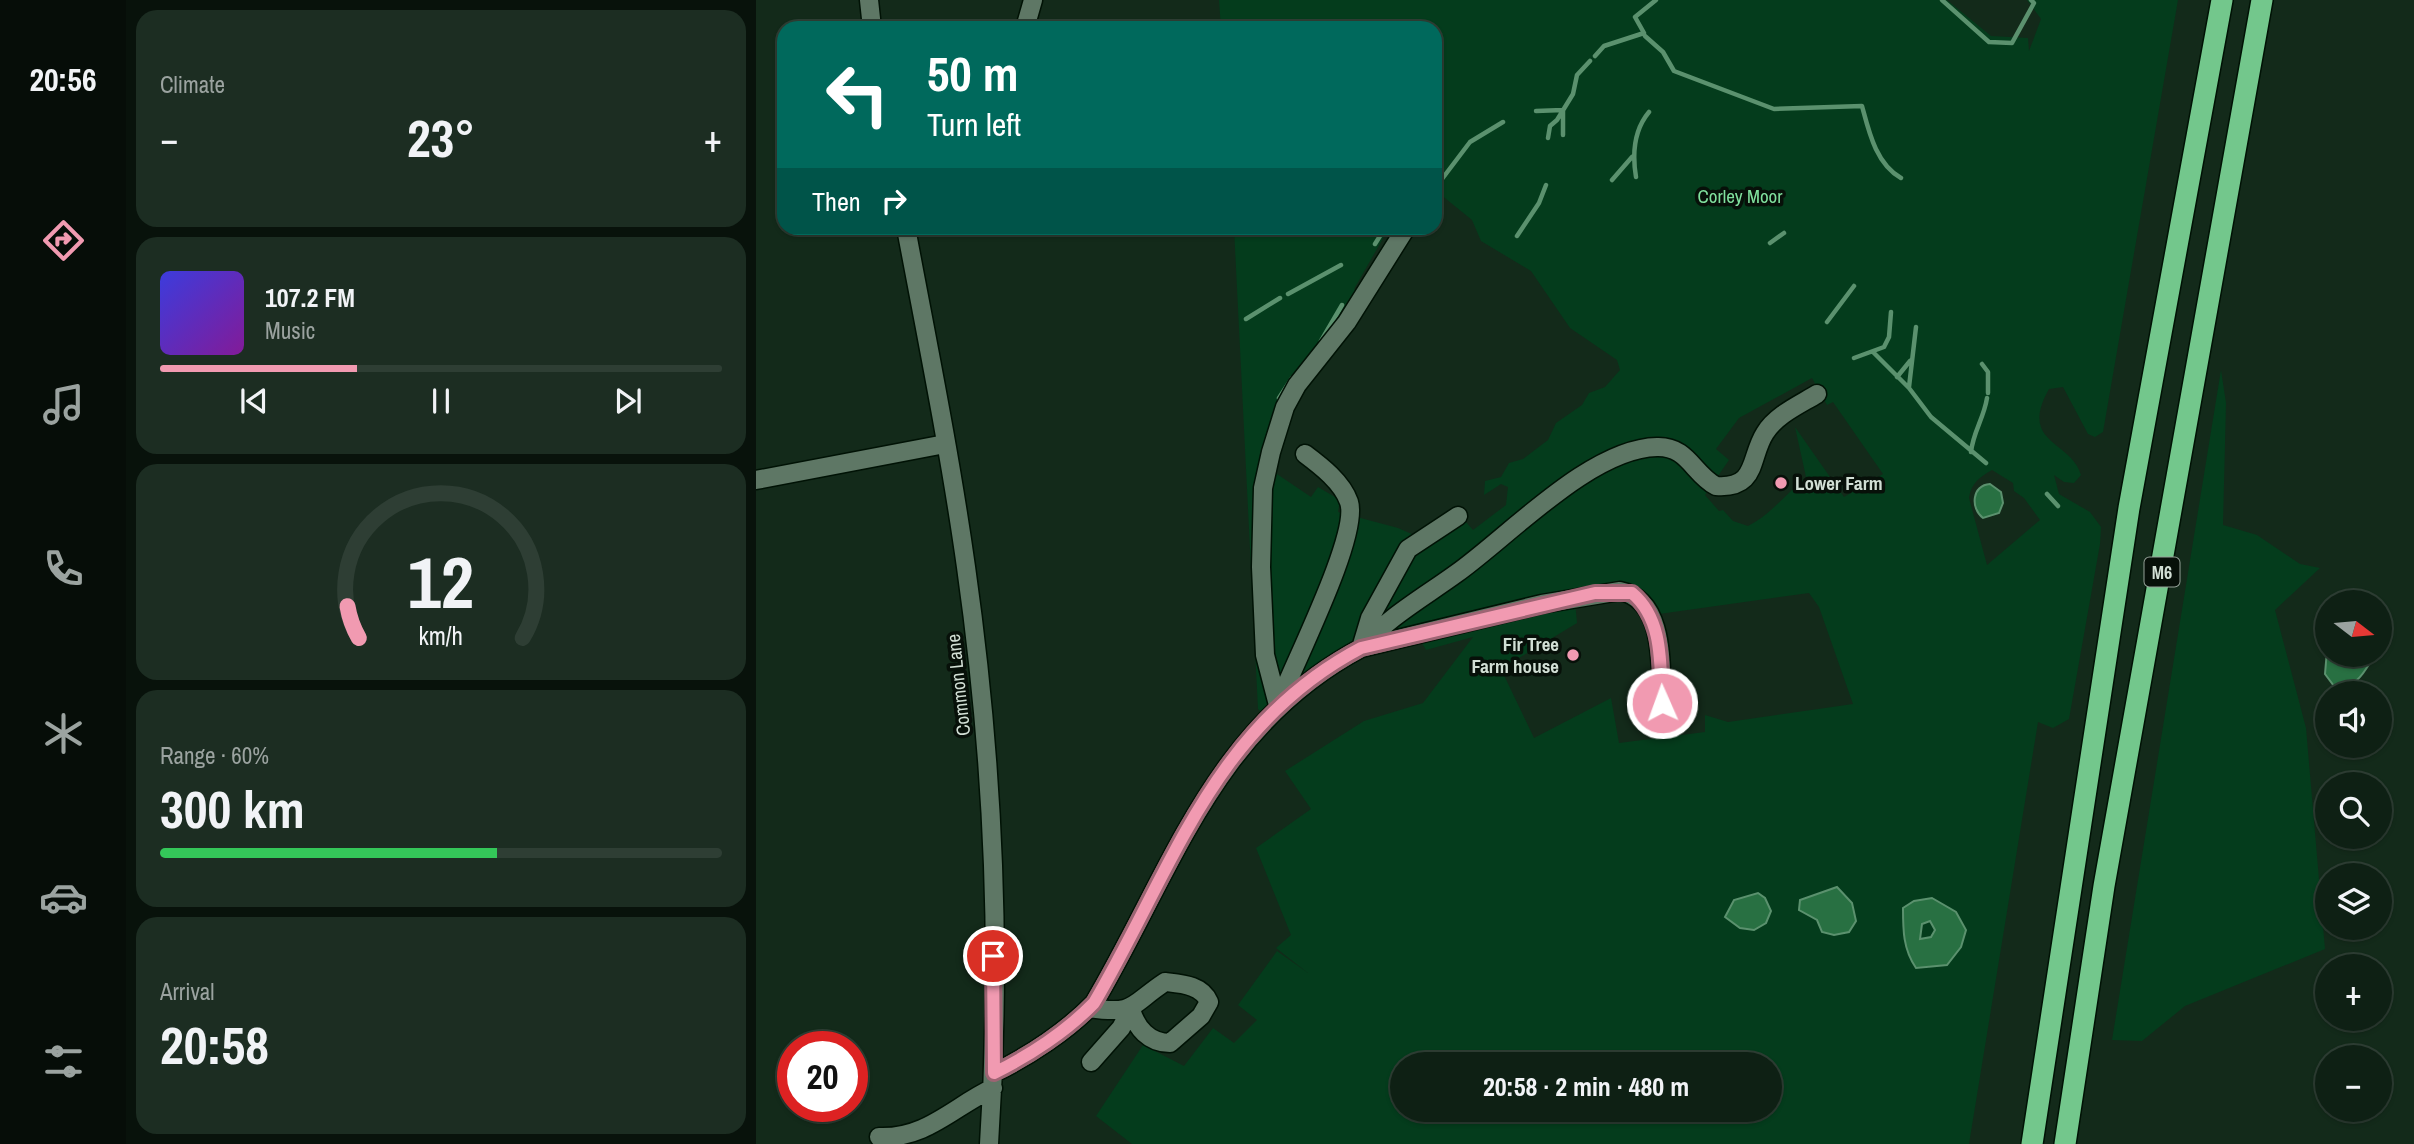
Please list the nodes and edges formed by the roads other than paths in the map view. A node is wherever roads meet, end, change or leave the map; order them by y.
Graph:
1 (869, 0) edge
2 (1033, 0) edge
3 (2222, 0) edge
4 (2262, 0) edge
5 (871, 21) edge
6 (1027, 21) edge
7 (907, 235) edge
8 (1402, 235) edge
9 (1817, 394) dead end
10 (945, 444) junction
11 (1305, 454) dead end
12 (756, 480) edge
13 (1458, 516) dead end
14 (1361, 648) junction
15 (1662, 703) dead end
16 (1278, 705) junction
17 (1090, 1008) junction
18 (1091, 1062) dead end
19 (993, 1080) junction
20 (879, 1137) dead end
21 (989, 1144) edge
22 (2032, 1144) edge
23 (2065, 1144) edge

1 - 5 street
2 - 6 street
3 - 22 highway, M6
4 - 23 highway, M6
7 - 10 street, Common Lane
8 - 16 street
9 - 14 street
10 - 12 street
10 - 19 street, Common Lane
11 - 16 street
13 - 14 street
14 - 15 street
14 - 16 street
16 - 17 street
17 - 18 street
17 - 19 street
19 - 20 street
19 - 21 street, Common Lane

